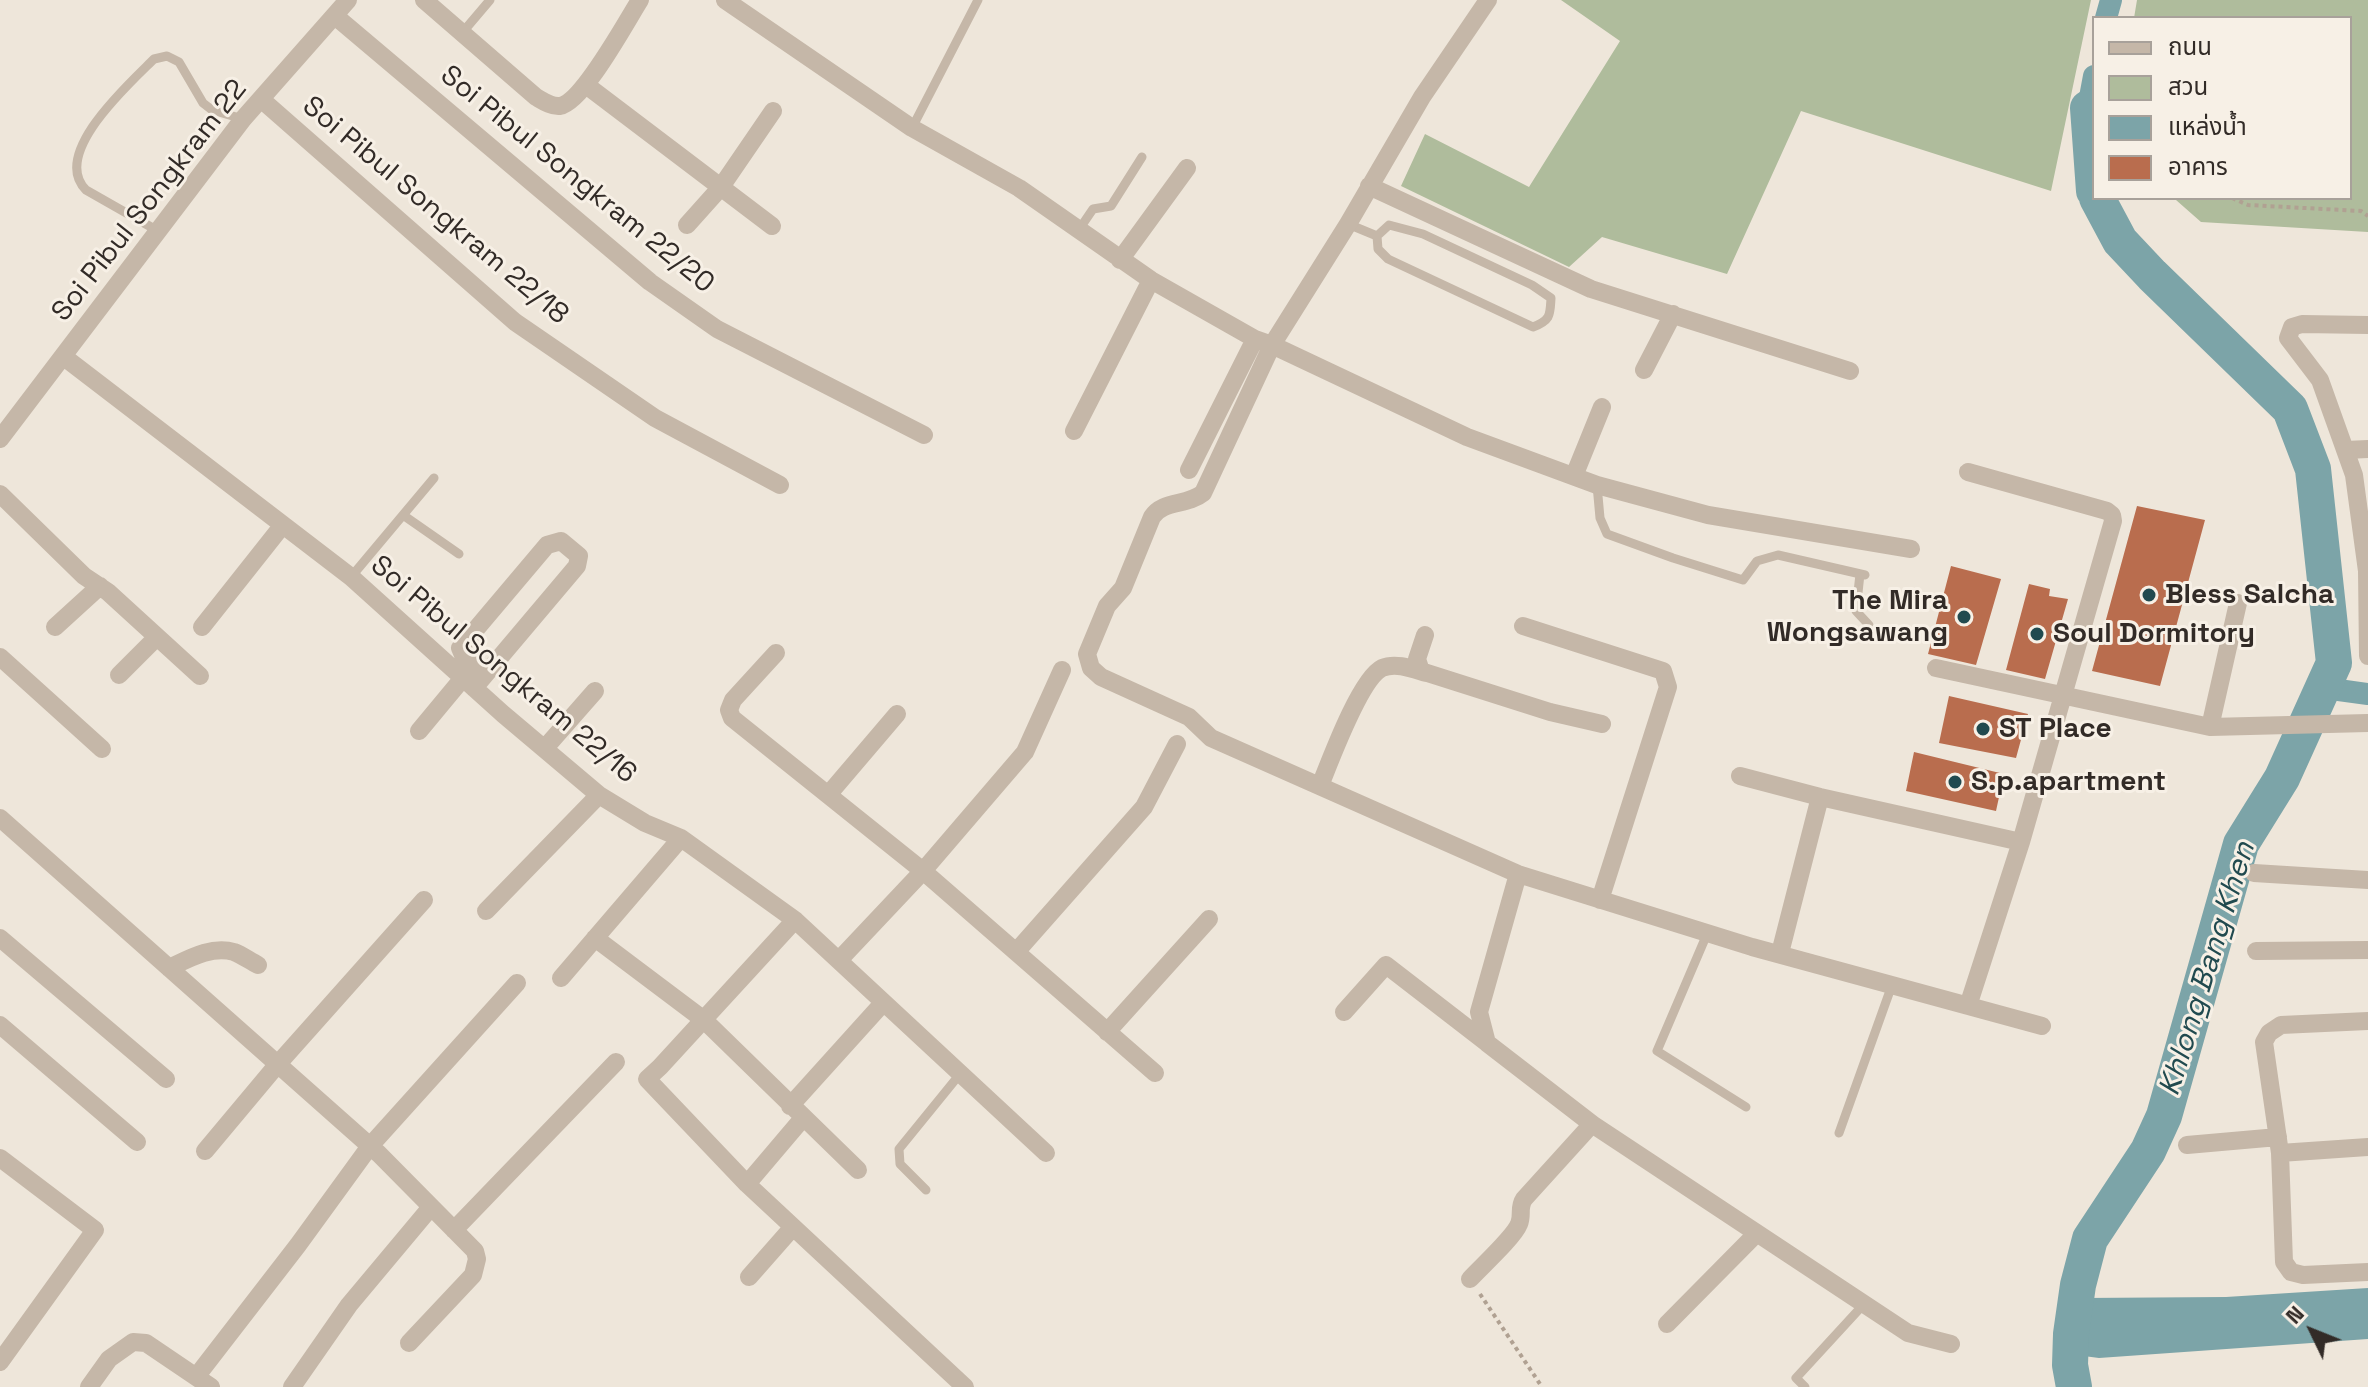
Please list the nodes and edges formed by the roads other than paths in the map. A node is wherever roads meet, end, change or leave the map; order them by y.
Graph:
1 (348, 0) edge
2 (424, 0) edge
3 (490, 0) edge
4 (640, 0) edge
5 (725, 0) edge
6 (978, 0) edge
7 (1488, 0) edge
8 (335, 16) junction
9 (462, 33) junction
10 (586, 85) junction
11 (262, 100) junction
12 (773, 111) dead end
13 (243, 119) junction
14 (912, 128) junction
15 (1142, 157) dead end
16 (1187, 168) dead end
17 (1369, 186) junction
18 (721, 187) junction
19 (1348, 224) junction
20 (687, 225) dead end
21 (772, 226) dead end
22 (158, 231) junction
23 (1078, 231) junction
24 (1377, 236) junction
25 (1120, 260) junction
26 (1151, 280) junction
27 (1673, 314) junction
28 (2368, 325) edge
29 (1263, 342) junction
30 (64, 357) junction
31 (1644, 370) dead end
32 (1850, 371) dead end
33 (1602, 407) dead end
34 (1074, 431) dead end
35 (924, 435) dead end
36 (0, 439) edge
37 (2368, 449) edge
38 (2346, 450) junction
39 (1189, 470) dead end
40 (1968, 472) dead end
41 (1574, 476) junction
42 (434, 478) dead end
43 (780, 485) dead end
44 (1597, 485) junction
45 (0, 494) edge
46 (403, 515) junction
47 (282, 526) junction
48 (1911, 549) dead end
49 (459, 554) dead end
50 (2368, 571) edge
51 (351, 577) junction
52 (100, 586) junction
53 (2238, 603) dead end
54 (1869, 625) dead end
55 (1523, 626) dead end
56 (55, 627) dead end
57 (202, 627) dead end
58 (1425, 635) dead end
59 (157, 637) junction
60 (776, 653) dead end
61 (2368, 656) edge
62 (0, 657) edge
63 (1936, 668) dead end
64 (1062, 670) dead end
65 (1426, 673) junction
66 (119, 675) dead end
67 (200, 676) dead end
68 (474, 680) junction
69 (595, 691) dead end
70 (2063, 696) junction
71 (897, 714) dead end
72 (2368, 723) edge
73 (1602, 724) dead end
74 (2210, 727) junction
75 (419, 731) dead end
76 (1177, 744) dead end
77 (545, 748) junction
78 (102, 749) dead end
79 (1740, 776) dead end
80 (1320, 786) junction
81 (599, 795) junction
82 (828, 795) junction
83 (1820, 797) junction
84 (0, 818) edge
85 (681, 838) junction
86 (2021, 842) junction
87 (923, 871) junction
88 (2254, 873) dead end
89 (1518, 874) junction
90 (2368, 880) edge
91 (424, 900) dead end
92 (1600, 900) junction
93 (486, 911) dead end
94 (1209, 919) dead end
95 (795, 920) junction
96 (1707, 934) junction
97 (0, 938) edge
98 (595, 938) junction
99 (2368, 950) edge
100 (2256, 951) dead end
101 (1016, 952) junction
102 (1780, 953) junction
103 (840, 959) junction
104 (258, 965) dead end
105 (169, 968) junction
106 (561, 978) dead end
107 (517, 983) dead end
108 (1892, 985) junction
109 (883, 1003) junction
110 (1968, 1006) junction
111 (1344, 1012) dead end
112 (704, 1020) junction
113 (2368, 1021) edge
114 (0, 1025) edge
115 (2042, 1026) dead end
116 (1107, 1032) junction
117 (1487, 1043) junction
118 (616, 1062) dead end
119 (277, 1065) junction
120 (1155, 1073) dead end
121 (960, 1074) junction
122 (166, 1079) dead end
123 (1746, 1107) dead end
124 (796, 1112) junction
125 (1592, 1124) junction
126 (1839, 1133) dead end
127 (137, 1142) dead end
128 (2187, 1145) dead end
129 (2279, 1145) junction
130 (370, 1146) junction
131 (2368, 1147) edge
132 (205, 1151) dead end
133 (1046, 1153) dead end
134 (0, 1158) edge
135 (858, 1170) dead end
136 (747, 1184) junction
137 (926, 1190) dead end
138 (431, 1207) junction
139 (793, 1227) junction
140 (454, 1230) junction
141 (1757, 1233) junction
142 (2368, 1272) edge
143 (749, 1277) dead end
144 (1470, 1279) road end
145 (1864, 1304) junction
146 (1667, 1324) dead end
147 (409, 1343) dead end
148 (1951, 1344) dead end
149 (0, 1362) edge
150 (203, 1382) edge
151 (89, 1387) edge
152 (292, 1387) edge
153 (965, 1387) edge
154 (1805, 1387) edge

1 - 8 street, Soi Pibul Songkram 22
2 - 9 street
3 - 9 lane
4 - 10 street
5 - 14 street
6 - 14 lane
7 - 17 street
8 - 11 street, Soi Pibul Songkram 22
8 - 35 street, Soi Pibul Songkram 22/20
9 - 10 street
10 - 18 street
11 - 13 street, Soi Pibul Songkram 22
11 - 43 street, Soi Pibul Songkram 22/18
12 - 18 street
13 - 22 street, Soi Pibul Songkram 22
13 - 22 lane
14 - 23 street
15 - 23 lane
16 - 25 street
17 - 19 street
17 - 27 street
18 - 20 street
18 - 21 street
19 - 24 lane
19 - 29 street
22 - 30 street, Soi Pibul Songkram 22
23 - 25 street
24 - 24 lane
25 - 26 street
26 - 29 street
26 - 34 street
27 - 31 street
27 - 32 street
28 - 38 street
29 - 39 street
29 - 41 street
29 - 80 street
30 - 36 street, Soi Pibul Songkram 22
30 - 47 street, Soi Pibul Songkram 22/16
33 - 41 street
37 - 38 street
38 - 50 street
40 - 70 street
41 - 44 street
42 - 46 lane
44 - 48 street
44 - 54 lane
45 - 52 street
46 - 49 lane
46 - 51 lane
47 - 51 street, Soi Pibul Songkram 22/16
47 - 57 street
50 - 61 street
51 - 68 street, Soi Pibul Songkram 22/16
52 - 56 street
52 - 59 street
53 - 74 street
55 - 92 street
58 - 65 street
59 - 66 street
59 - 67 street
60 - 82 street
62 - 78 street
63 - 70 street
64 - 87 street
65 - 73 street
65 - 80 street
68 - 68 street
68 - 75 street
68 - 77 street, Soi Pibul Songkram 22/16
69 - 77 street
70 - 74 street
70 - 86 street
71 - 82 street
72 - 74 street
76 - 101 street
77 - 81 street, Soi Pibul Songkram 22/16
79 - 83 street
80 - 89 street
81 - 85 street, Soi Pibul Songkram 22/16
81 - 93 street
82 - 87 street
83 - 86 street
83 - 102 street
84 - 105 street
85 - 95 street, Soi Pibul Songkram 22/16
85 - 98 street
86 - 110 street
87 - 101 street
87 - 103 street
88 - 90 street
89 - 92 street
89 - 117 street
91 - 119 street
92 - 96 street
94 - 116 street
95 - 103 street, Soi Pibul Songkram 22/16
95 - 112 street
96 - 102 street
96 - 123 lane
97 - 122 street
98 - 106 street
98 - 112 street
99 - 100 street
101 - 116 street
102 - 108 street
103 - 109 street, Soi Pibul Songkram 22/16
104 - 105 street
105 - 119 street
107 - 130 street
108 - 110 street
108 - 126 lane
109 - 121 street, Soi Pibul Songkram 22/16
109 - 124 street
110 - 115 street
111 - 117 street
112 - 124 street
112 - 136 street
113 - 129 street
114 - 127 street
116 - 120 street
117 - 125 street
118 - 140 street
119 - 130 street
119 - 132 street
121 - 133 street, Soi Pibul Songkram 22/16
121 - 137 lane
124 - 135 street
124 - 136 street
125 - 141 street
125 - 144 street
128 - 129 street
129 - 131 street
129 - 142 street
130 - 138 street
130 - 150 street
134 - 149 street
136 - 139 street
138 - 140 street
138 - 152 street
139 - 143 street
139 - 153 street
140 - 147 street
141 - 145 street
141 - 146 street
145 - 148 street
145 - 154 lane
150 - 151 street

